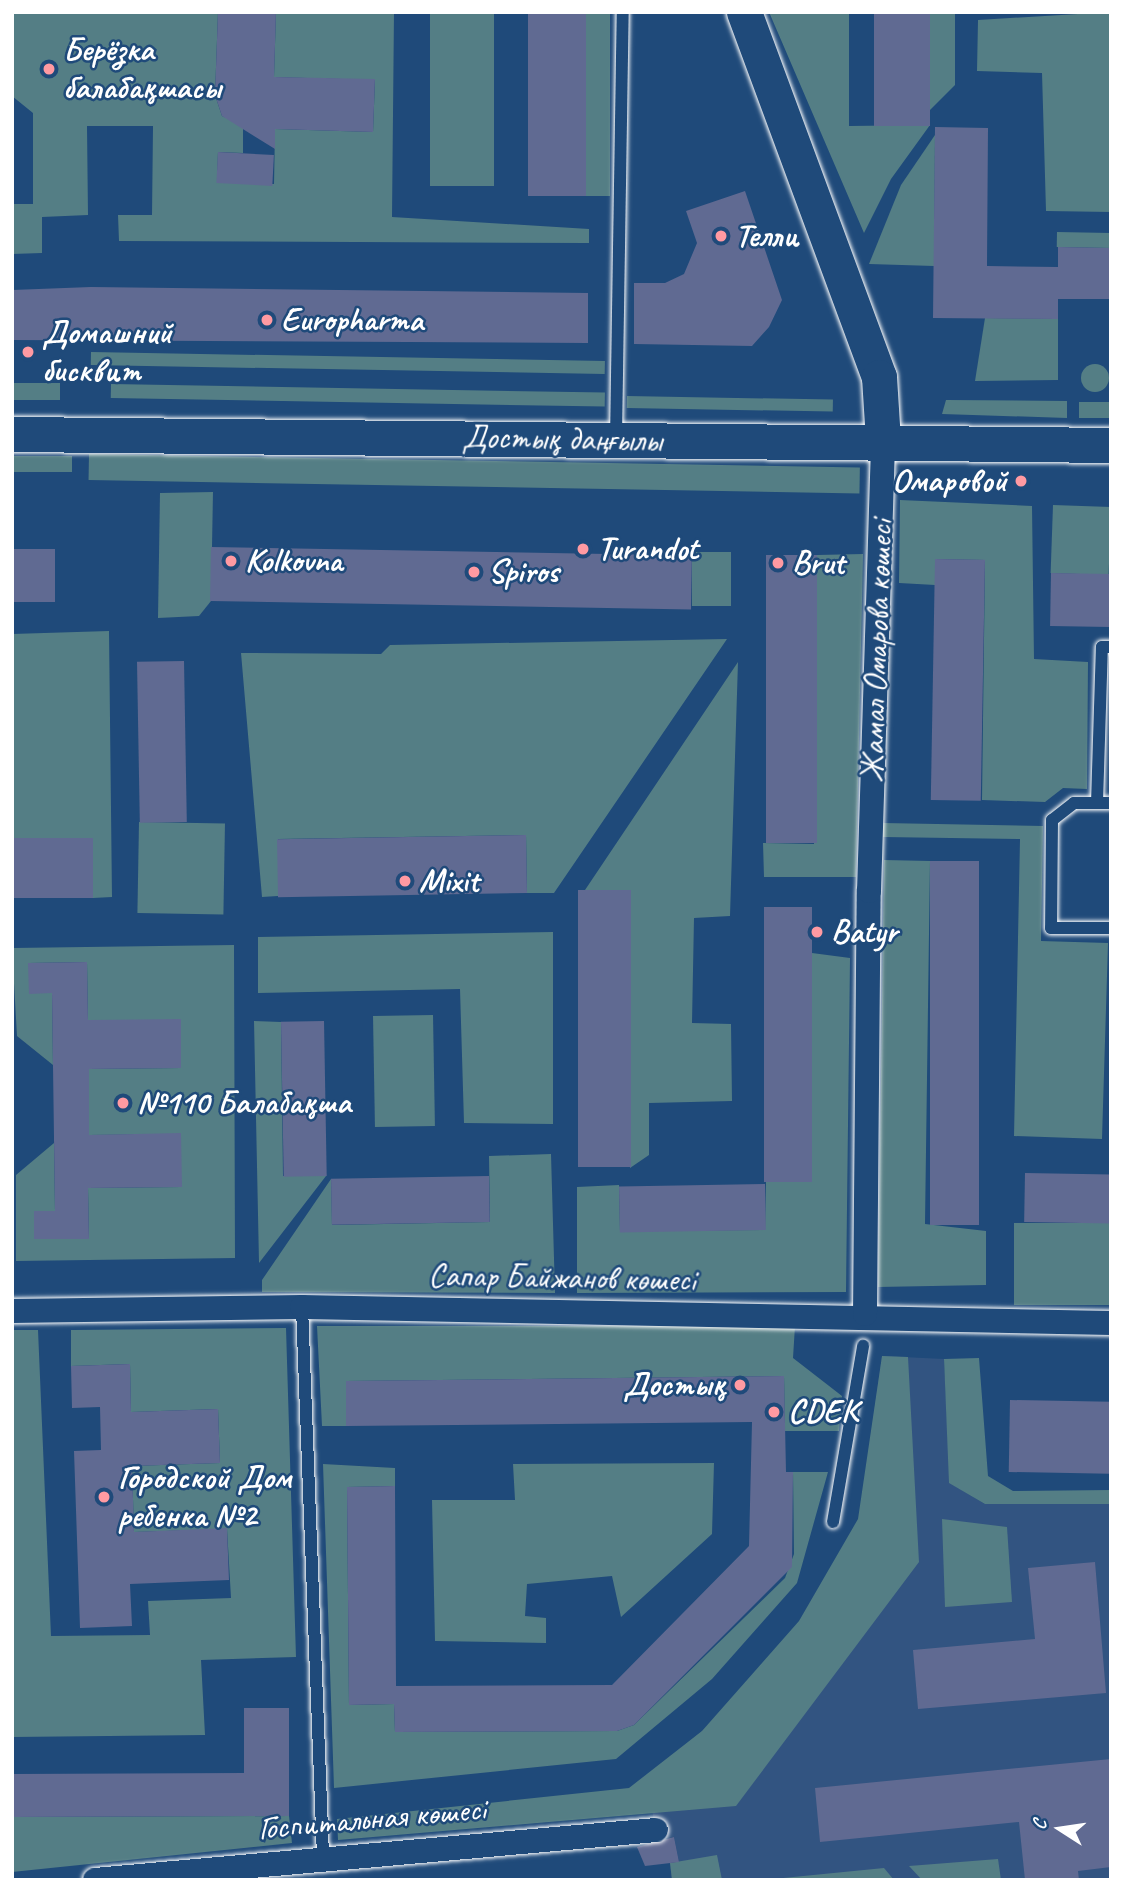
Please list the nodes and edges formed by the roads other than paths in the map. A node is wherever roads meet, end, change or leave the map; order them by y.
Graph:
1 (623, 12) edge
2 (744, 12) edge
3 (12, 434) edge
4 (616, 440) junction
5 (883, 441) junction
6 (1111, 445) edge
7 (1111, 647) edge
8 (1104, 803) edge
9 (1111, 928) edge
10 (302, 1307) junction
11 (12, 1311) edge
12 (865, 1314) junction
13 (1111, 1323) edge
14 (863, 1346) dead end
15 (833, 1522) dead end
16 (656, 1830) dead end
17 (323, 1855) junction
18 (183, 1875) edge
19 (95, 1880) edge

1 - 4 lane
2 - 5 main road, Жамал Омарова көшесі
3 - 4 main road, Достық даңғылы
4 - 5 main road, Достық даңғылы
5 - 6 main road, Достық даңғылы
5 - 12 street, Жамал Омарова көшесі
7 - 8 lane
8 - 9 lane
10 - 11 street, Сапар Байжанов көшесі
10 - 12 street, Сапар Байжанов көшесі
10 - 17 lane
12 - 13 street, Сапар Байжанов көшесі
14 - 15 lane
16 - 17 street, Госпитальная көшесі
17 - 18 street, Госпитальная көшесі
18 - 19 street, Госпитальная көшесі

